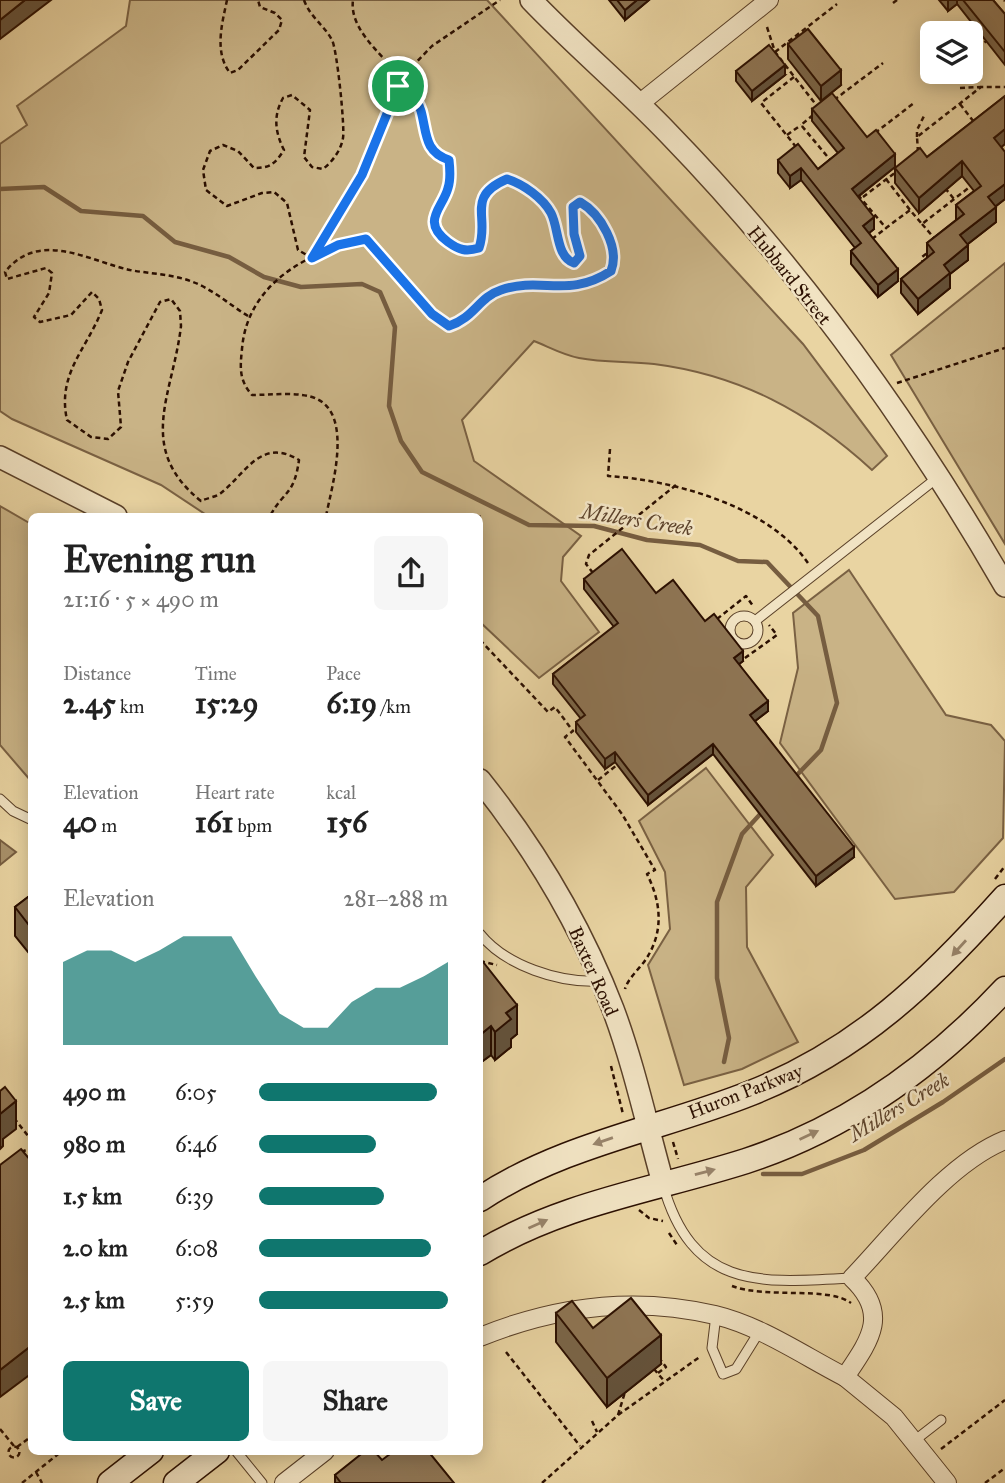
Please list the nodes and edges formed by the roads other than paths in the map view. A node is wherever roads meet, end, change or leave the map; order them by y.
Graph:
1 (531, 0) edge
2 (769, 0) edge
3 (639, 104) junction
4 (0, 457) edge
5 (939, 477) junction
6 (110, 513) edge
7 (1005, 586) edge
8 (755, 621) dead end
9 (483, 784) edge
10 (0, 799) edge
11 (28, 818) edge
12 (999, 889) edge
13 (483, 937) edge
14 (601, 981) junction
15 (1005, 989) edge
16 (647, 1127) junction
17 (1005, 1140) edge
18 (663, 1183) junction
19 (483, 1197) edge
20 (483, 1252) edge
21 (852, 1278) junction
22 (716, 1315) junction
23 (759, 1332) junction
24 (483, 1336) edge
25 (845, 1377) junction
26 (941, 1420) dead end
27 (914, 1441) junction
28 (146, 1455) edge
29 (212, 1455) edge
30 (239, 1455) edge
31 (320, 1455) edge
32 (110, 1483) edge
33 (176, 1483) edge
34 (262, 1483) edge
35 (284, 1483) edge
36 (947, 1483) edge

1 - 3 street, Hubbard Street
2 - 3 street
3 - 5 street, Hubbard Street
4 - 6 street
5 - 7 street, Hubbard Street
5 - 8 lane
9 - 14 street, Baxter Road
10 - 11 lane
12 -> 16 main road, Huron Parkway
13 - 14 lane
14 - 16 street, Baxter Road
18 -> 15 main road
16 - 18 street, Baxter Road
16 -> 19 main road, Huron Parkway
17 - 21 street
20 -> 18 main road
18 - 21 lane
21 - 25 street
22 - 23 street
22 - 23 lane
22 - 24 street
23 - 25 street
25 - 27 street
26 - 27 lane
27 - 36 street
28 - 32 main road
29 - 33 main road
30 - 34 lane
31 - 35 street

